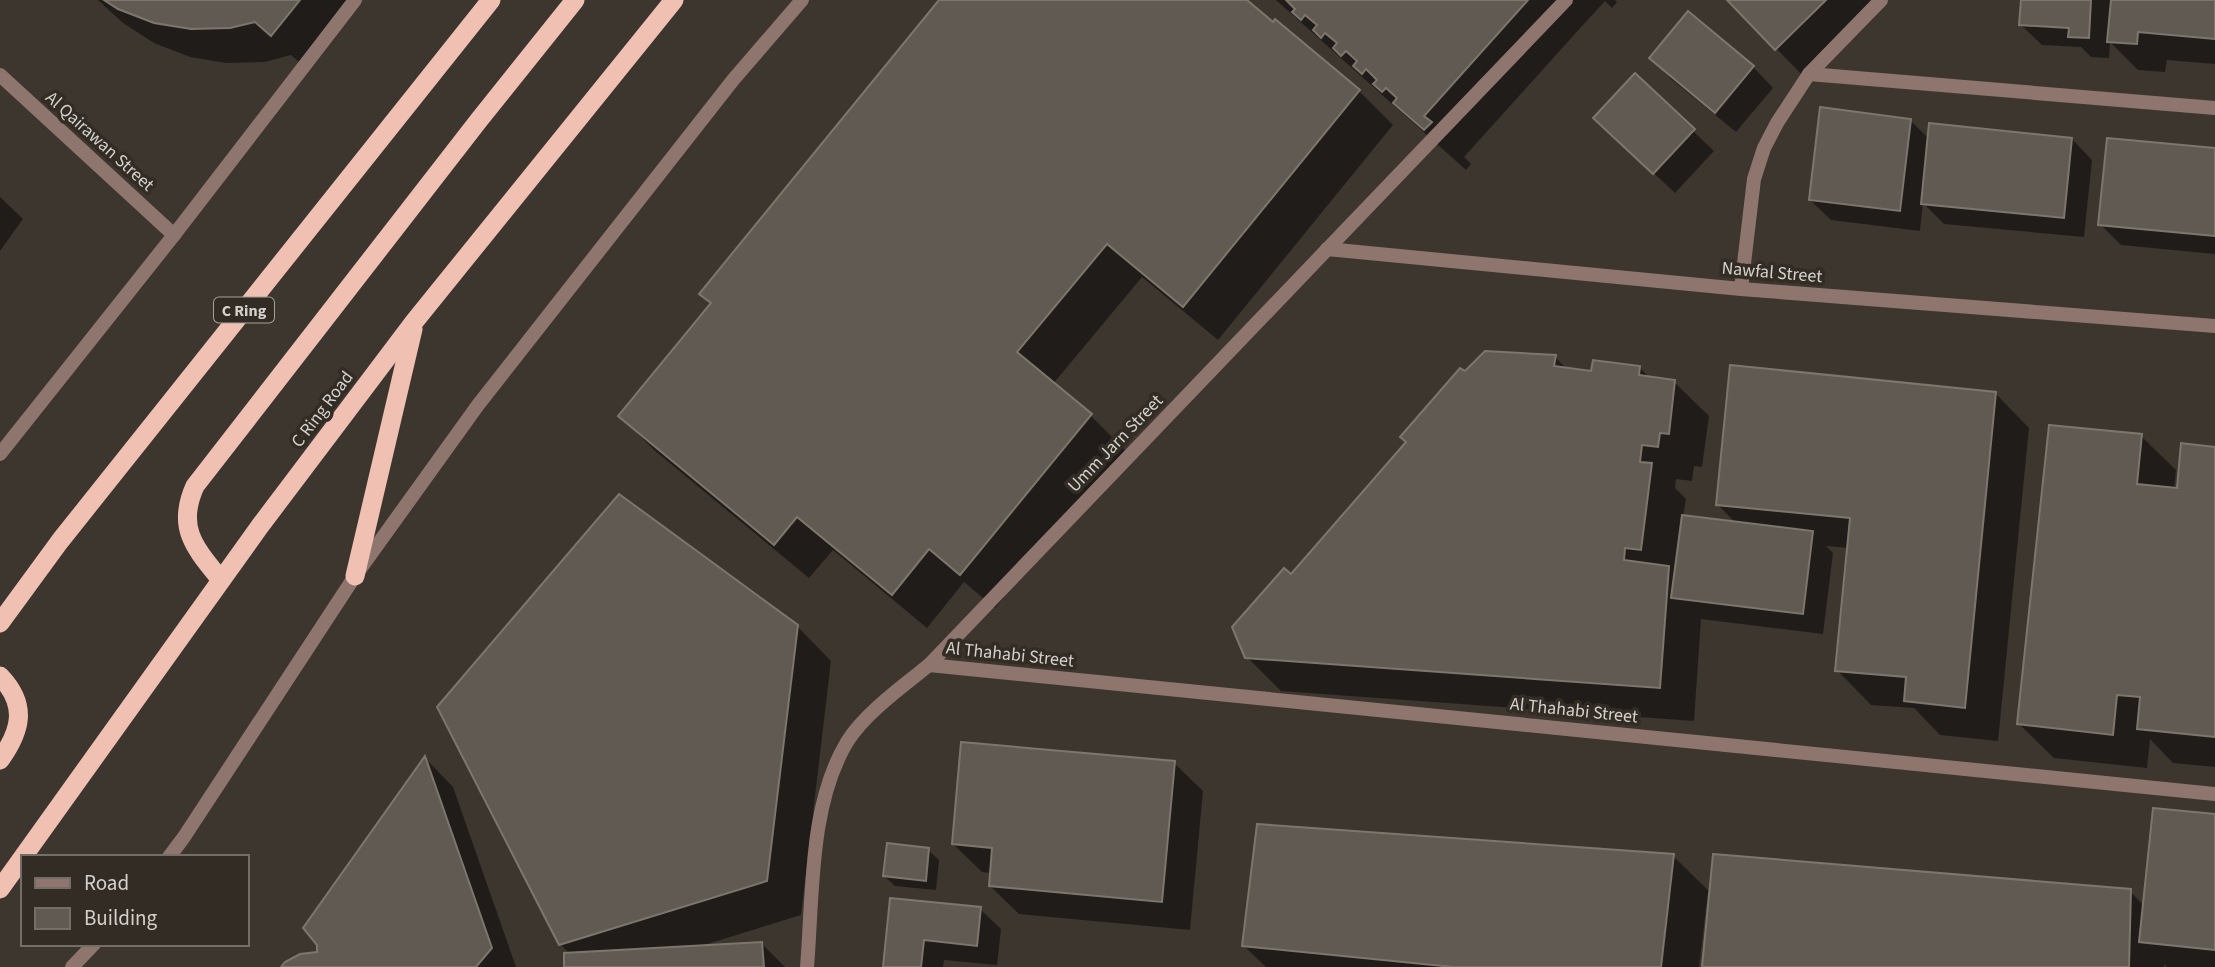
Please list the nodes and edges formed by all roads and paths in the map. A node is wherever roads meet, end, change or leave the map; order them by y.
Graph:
1 (355, 0) edge
2 (491, 0) edge
3 (575, 0) edge
4 (674, 0) edge
5 (803, 0) edge
6 (1566, 0) edge
7 (1881, 0) edge
8 (1809, 74) junction
9 (0, 75) edge
10 (2215, 108) edge
11 (174, 235) junction
12 (1327, 249) junction
13 (1741, 289) junction
14 (415, 322) junction
15 (2215, 326) edge
16 (0, 454) edge
17 (355, 576) junction
18 (221, 580) junction
19 (0, 623) edge
20 (929, 665) junction
21 (0, 676) edge
22 (0, 760) edge
23 (2215, 794) edge
24 (24, 855) edge
25 (170, 855) edge
26 (21, 860) edge
27 (0, 889) edge
28 (92, 946) edge
29 (72, 967) edge
30 (807, 967) edge

1 - 11 street
2 - 19 highway, C Ring
3 - 18 highway
4 - 14 highway, C Ring Road
5 - 17 street
6 - 12 street, Umm Jarn Street
7 - 8 street
8 - 10 street
8 - 13 street
9 - 11 street, Al Qairawan Street
11 - 16 street
12 - 13 street, Nawfal Street
12 - 20 street, Umm Jarn Street
13 - 15 street, Nawfal Street
14 - 17 highway
14 - 18 highway, C Ring Road
17 - 25 street
18 - 24 highway, C Ring Road
20 - 23 street, Al Thahabi Street
20 - 30 street, Umm Jarn Street
21 - 22 highway
26 - 27 highway, C Ring Road
28 - 29 street

